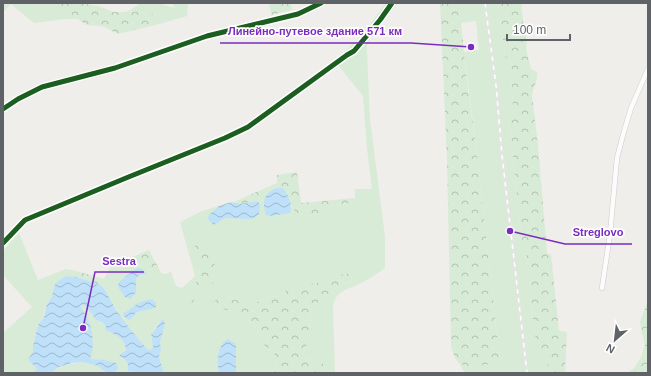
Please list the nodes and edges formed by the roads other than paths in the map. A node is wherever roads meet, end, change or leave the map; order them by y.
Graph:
1 (321, 3) edge
2 (392, 3) edge
3 (648, 69) edge
4 (3, 109) edge
5 (3, 243) edge
6 (602, 288) dead end

1 - 4 street
2 - 5 street
3 - 6 street

